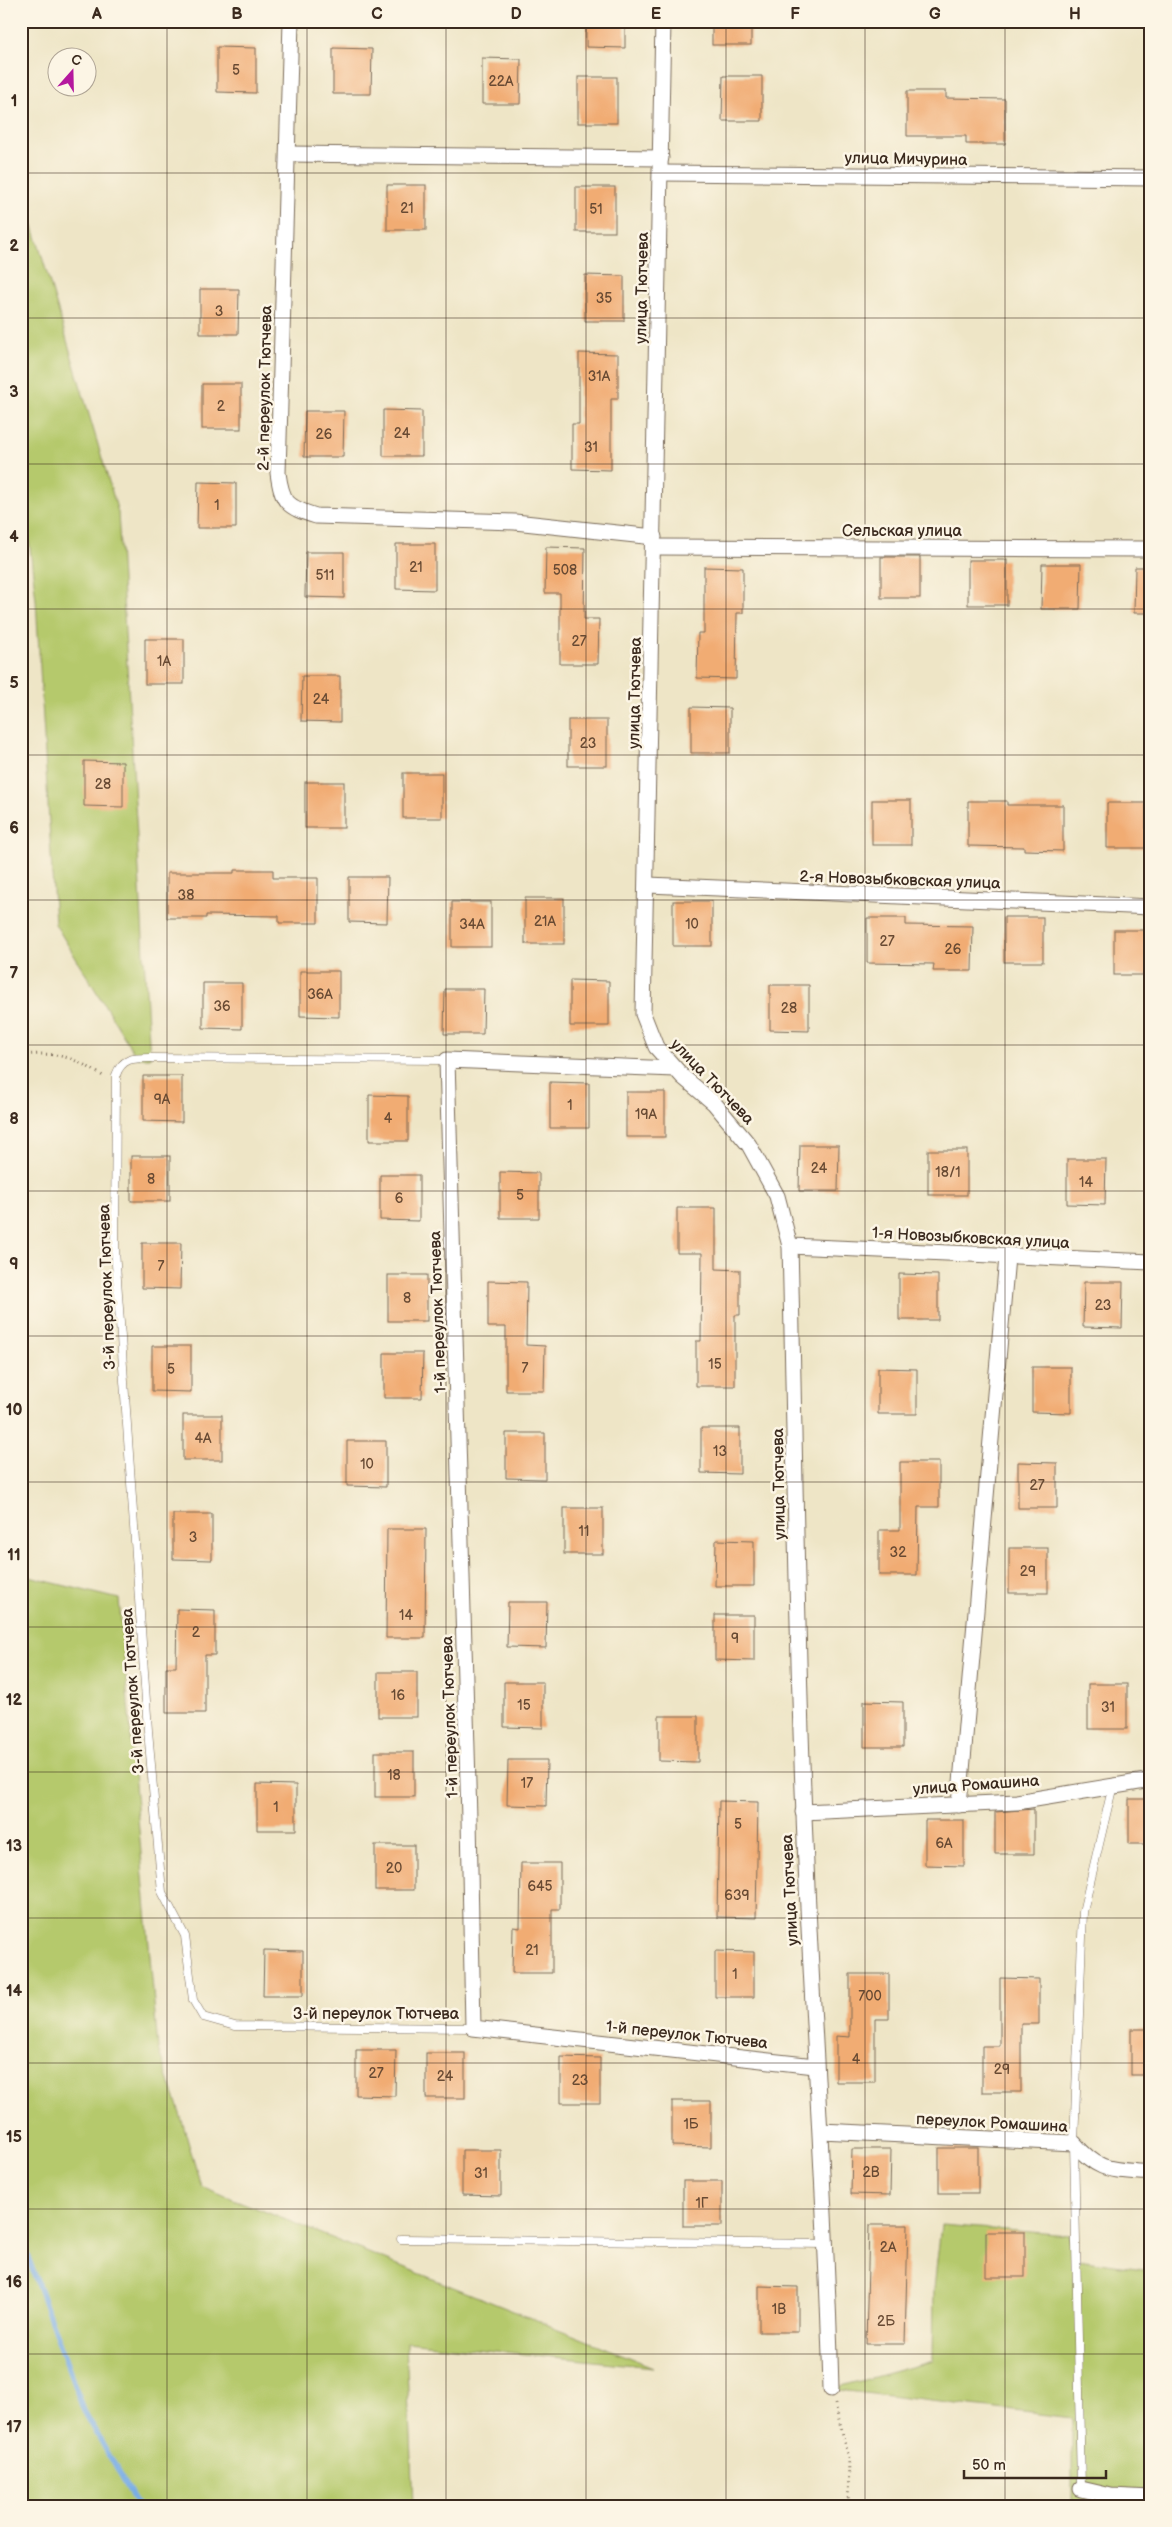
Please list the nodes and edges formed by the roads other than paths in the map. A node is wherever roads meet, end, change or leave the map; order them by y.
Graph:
1 (292, 21) edge
2 (663, 21) edge
3 (288, 154) junction
4 (661, 165) junction
5 (1151, 178) edge
6 (654, 542) junction
7 (1151, 549) edge
8 (648, 886) junction
9 (1151, 907) edge
10 (447, 1060) junction
11 (675, 1069) junction
12 (790, 1246) junction
13 (1007, 1257) junction
14 (1151, 1262) edge
15 (1151, 1780) edge
16 (1113, 1785) junction
17 (959, 1805) junction
18 (803, 1812) junction
19 (473, 2028) junction
20 (815, 2066) junction
21 (822, 2131) junction
22 (1074, 2144) junction
23 (1151, 2173) edge
24 (400, 2239) dead end
25 (827, 2244) junction
26 (831, 2389) road end
27 (1081, 2490) joint
28 (1151, 2498) edge

1 - 3 street, 2-й переулок Тютчева
2 - 4 street, улица Тютчева
3 - 4 street, улица Мичурина
3 - 6 street, 2-й переулок Тютчева
4 - 5 street, улица Мичурина
4 - 6 street, улица Тютчева
6 - 7 street, Сельская улица
6 - 8 street, улица Тютчева
8 - 9 street, 2-я Новозыбковская улица
8 - 11 street, улица Тютчева
10 - 11 street
10 - 19 street, 1-й переулок Тютчева
10 - 19 lane, 3-й переулок Тютчева
11 - 12 street, улица Тютчева
12 - 13 street, 1-я Новозыбковская улица
12 - 18 street, улица Тютчева
13 - 14 street, 1-я Новозыбковская улица
13 - 17 street
15 - 16 street, улица Ромашина
16 - 17 street, улица Ромашина
16 - 22 lane
17 - 18 street, улица Ромашина
18 - 20 street, улица Тютчева
19 - 20 street, 1-й переулок Тютчева
20 - 21 street, улица Тютчева
21 - 22 street, переулок Ромашина
21 - 25 street, улица Тютчева
22 - 23 street, переулок Ромашина
22 - 27 lane
24 - 25 lane
25 - 26 street, улица Тютчева
27 - 28 street

